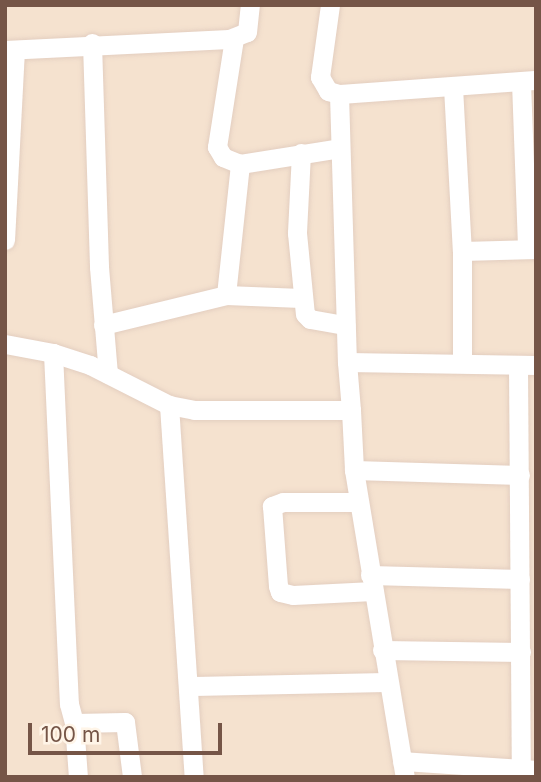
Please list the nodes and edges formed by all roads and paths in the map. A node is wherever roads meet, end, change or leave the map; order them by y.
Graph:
1 (250, 5) edge
2 (330, 5) edge
3 (234, 38) junction
4 (92, 43) junction
5 (10, 50) edge
6 (529, 81) edge
7 (453, 87) junction
8 (339, 94) junction
9 (340, 148) junction
10 (301, 153) junction
11 (240, 163) junction
12 (5, 240) edge
13 (531, 249) edge
14 (462, 251) junction
15 (226, 295) junction
16 (301, 299) junction
17 (103, 325) junction
18 (345, 325) junction
19 (5, 344) edge
20 (53, 352) junction
21 (347, 362) junction
22 (462, 362) junction
23 (527, 365) edge
24 (108, 374) junction
25 (169, 405) junction
26 (351, 410) junction
27 (354, 470) junction
28 (520, 475) junction
29 (356, 502) junction
30 (520, 579) junction
31 (372, 583) junction
32 (382, 650) junction
33 (521, 652) junction
34 (388, 682) junction
35 (191, 686) junction
36 (74, 723) junction
37 (404, 769) edge
38 (528, 770) edge
39 (78, 777) edge
40 (132, 777) edge
41 (194, 777) edge

1 - 3 street
2 - 8 street
3 - 4 street
3 - 11 street
4 - 5 street
4 - 17 street
5 - 12 street
6 - 7 street
6 - 13 street
7 - 8 street
7 - 14 street
8 - 9 street
9 - 10 street
9 - 18 street
10 - 11 street
10 - 16 street
11 - 15 street
13 - 14 street
14 - 22 street
15 - 16 street
15 - 17 street
16 - 18 street
17 - 24 street
18 - 21 street
19 - 20 street
20 - 24 street
20 - 36 street
21 - 22 street
21 - 26 street
22 - 23 street
23 - 28 street
24 - 25 street
25 - 26 street
25 - 35 street
26 - 27 street
27 - 28 street
27 - 29 street
28 - 30 street
29 - 31 street
29 - 31 street
30 - 31 street
30 - 33 street
31 - 32 street
32 - 33 street
32 - 34 street
33 - 38 street
34 - 35 street
34 - 37 street
35 - 41 street
36 - 39 street
36 - 40 street
37 - 38 street

